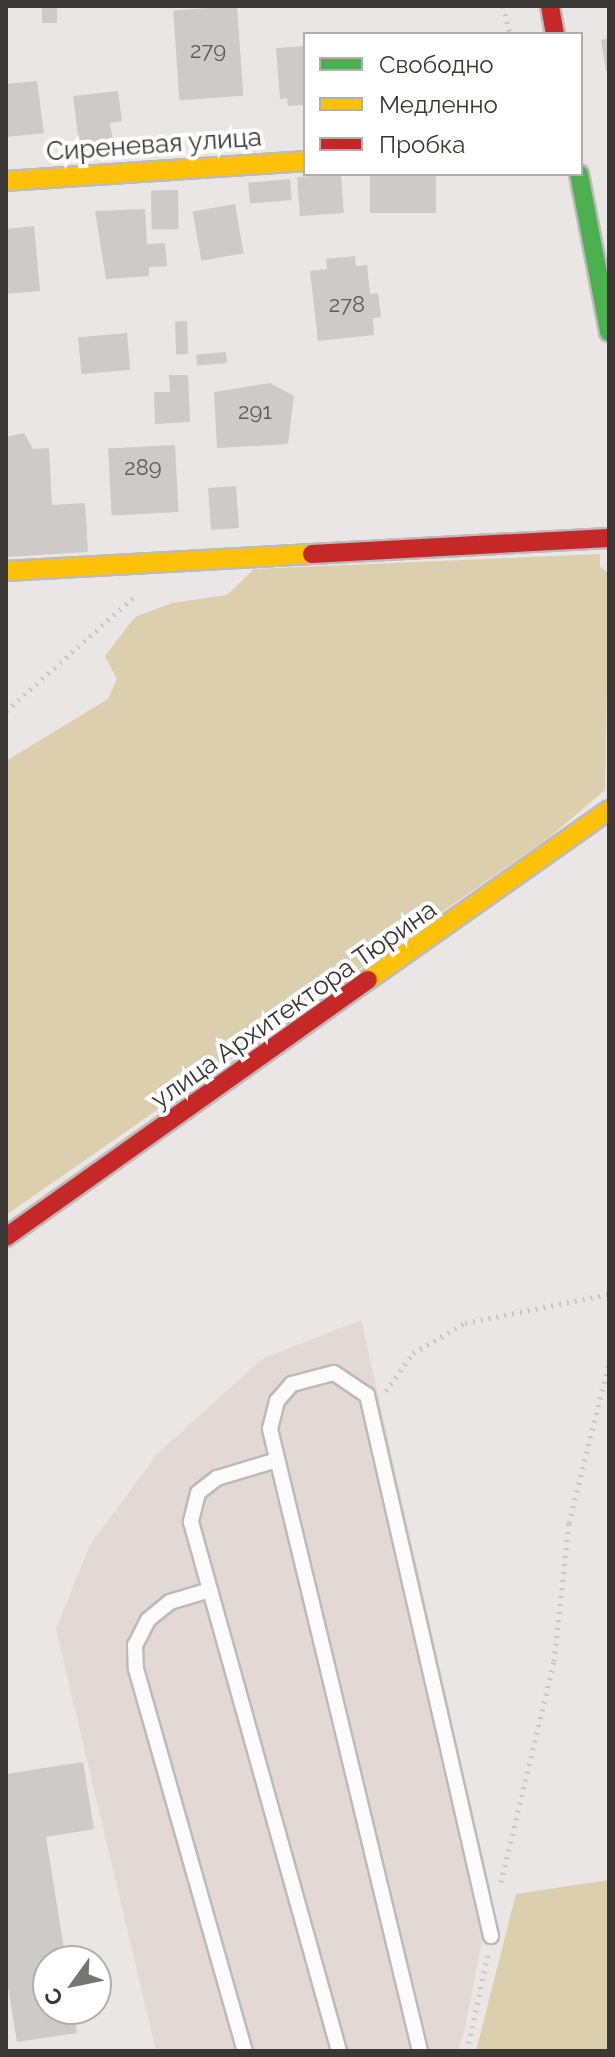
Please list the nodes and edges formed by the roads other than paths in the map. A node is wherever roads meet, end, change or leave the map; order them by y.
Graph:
1 (550, 6) edge
2 (555, 32) edge
3 (303, 161) edge
4 (579, 176) edge
5 (6, 181) edge
6 (609, 332) edge
7 (609, 538) edge
8 (6, 571) edge
9 (609, 810) edge
10 (6, 1237) edge
11 (277, 1460) junction
12 (210, 1590) junction
13 (491, 1936) road end
14 (245, 2051) edge
15 (339, 2051) edge
16 (420, 2051) edge

1 - 2 street
3 - 5 street, Сиреневая улица
4 - 6 street
7 - 8 street
9 - 10 street, улица Архитектора Тюрина
11 - 12 lane
11 - 13 lane
11 - 16 lane
12 - 14 lane
12 - 15 lane

